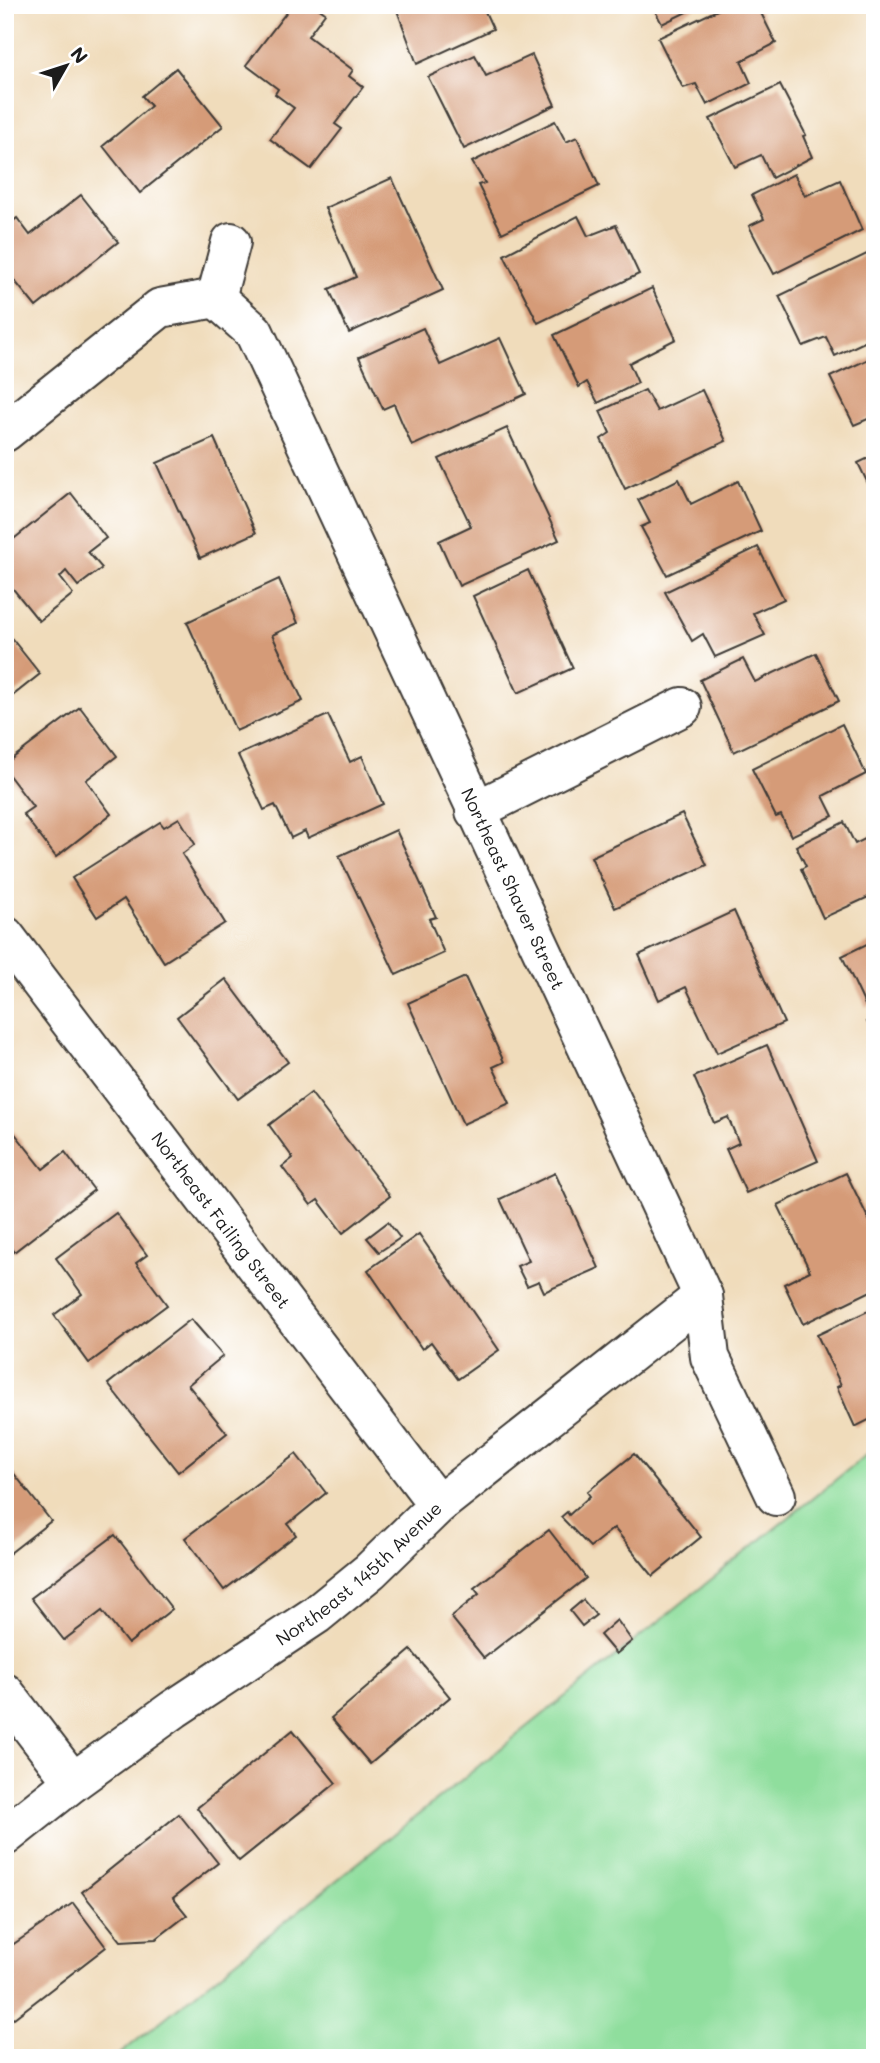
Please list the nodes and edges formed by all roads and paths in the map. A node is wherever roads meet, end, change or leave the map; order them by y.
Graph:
1 (232, 242) dead end
2 (216, 298) junction
3 (5, 432) edge
4 (682, 707) dead end
5 (475, 811) junction
6 (5, 936) edge
7 (703, 1296) junction
8 (776, 1496) dead end
9 (438, 1505) junction
10 (5, 1693) edge
11 (73, 1782) junction
12 (5, 1836) edge

1 - 2 street
2 - 3 street
2 - 5 street, Northeast Shaver Street
4 - 5 street
5 - 7 street, Northeast Shaver Street
6 - 9 street, Northeast Failing Street
7 - 8 street, Northeast Shaver Street
7 - 9 street, Northeast 145th Avenue
9 - 11 street, Northeast 145th Avenue
10 - 11 street
11 - 12 street, Northeast 145th Avenue

